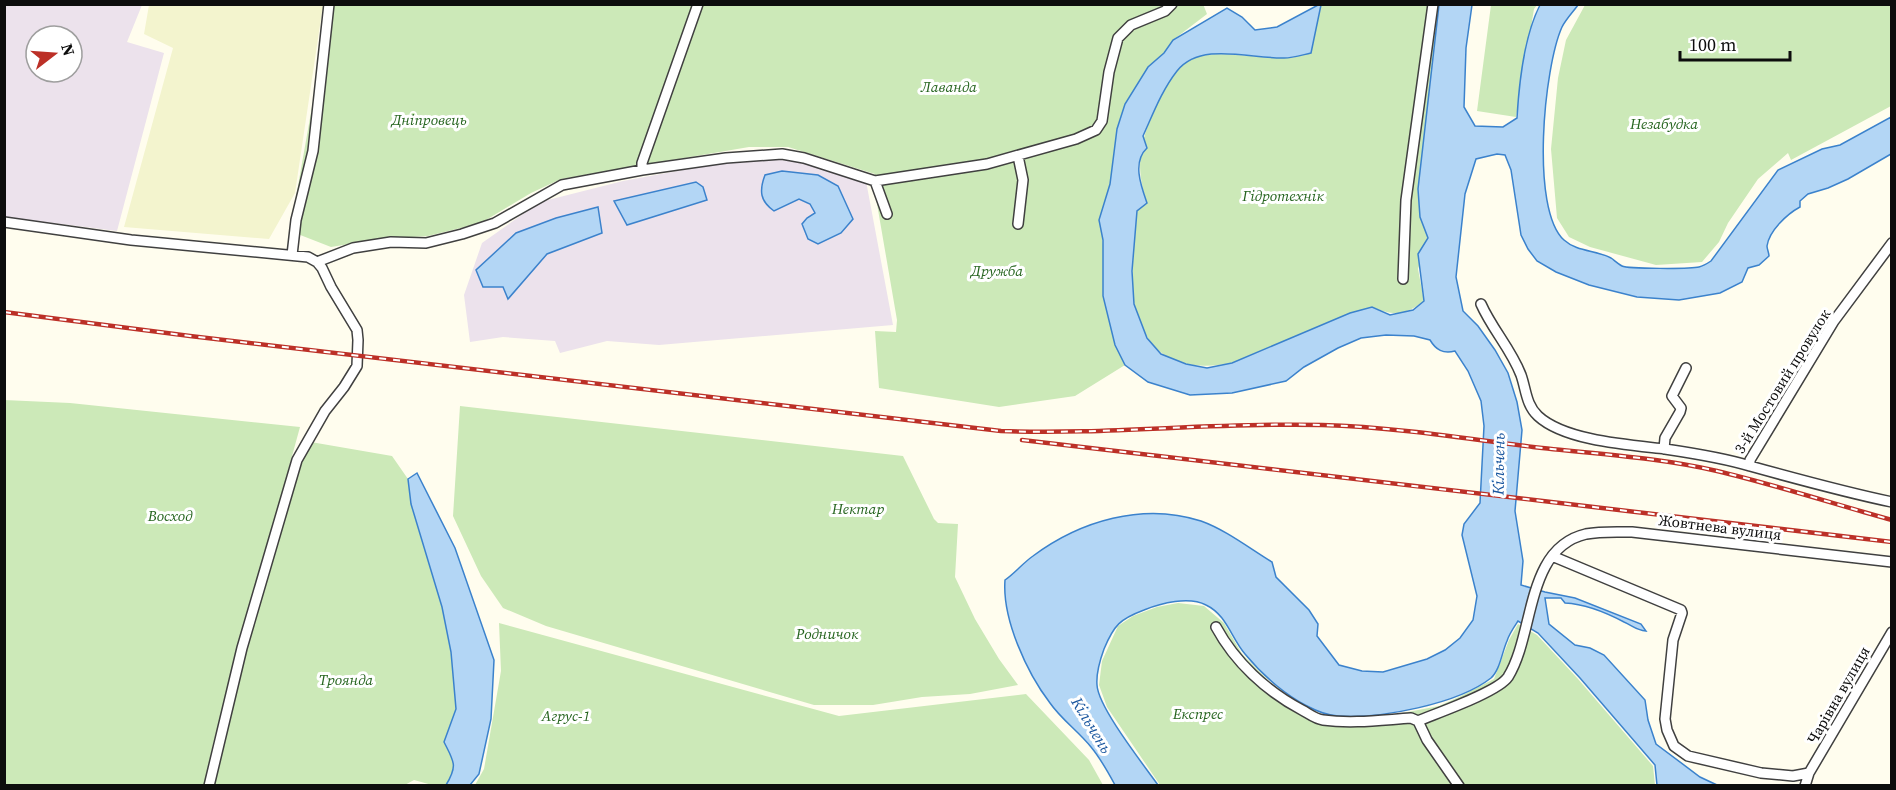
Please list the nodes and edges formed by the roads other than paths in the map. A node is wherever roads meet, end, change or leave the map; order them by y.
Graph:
1 (329, 4) edge
2 (698, 4) edge
3 (1172, 4) edge
4 (1433, 4) edge
5 (1018, 156) junction
6 (642, 170) junction
7 (875, 181) junction
8 (887, 214) dead end
9 (4, 222) edge
10 (1018, 224) dead end
11 (1892, 243) edge
12 (292, 255) junction
13 (317, 262) junction
14 (1403, 279) dead end
15 (1481, 304) dead end
16 (1686, 368) dead end
17 (1664, 449) junction
18 (1750, 466) junction
19 (1892, 502) edge
20 (1552, 556) junction
21 (1892, 562) edge
22 (1216, 627) dead end
23 (1892, 632) edge
24 (1418, 721) junction
25 (1809, 773) junction
26 (209, 786) edge
27 (1459, 786) edge
28 (1804, 786) edge

1 - 12 street
2 - 6 street
3 - 5 street
4 - 14 street
5 - 7 street
5 - 10 street
6 - 7 street
6 - 13 street
7 - 8 street
9 - 12 street
11 - 18 street, 3-й Мостовий провулок
12 - 13 street
13 - 26 street
15 - 17 street, 3-й Мостовий провулок
16 - 17 street
17 - 18 street, 3-й Мостовий провулок
18 - 19 street
20 - 21 street, Жовтнева вулиця
20 - 24 street
20 - 25 street
22 - 24 street
23 - 25 street, Чарівна вулиця
24 - 27 street
25 - 28 street, Чарівна вулиця

